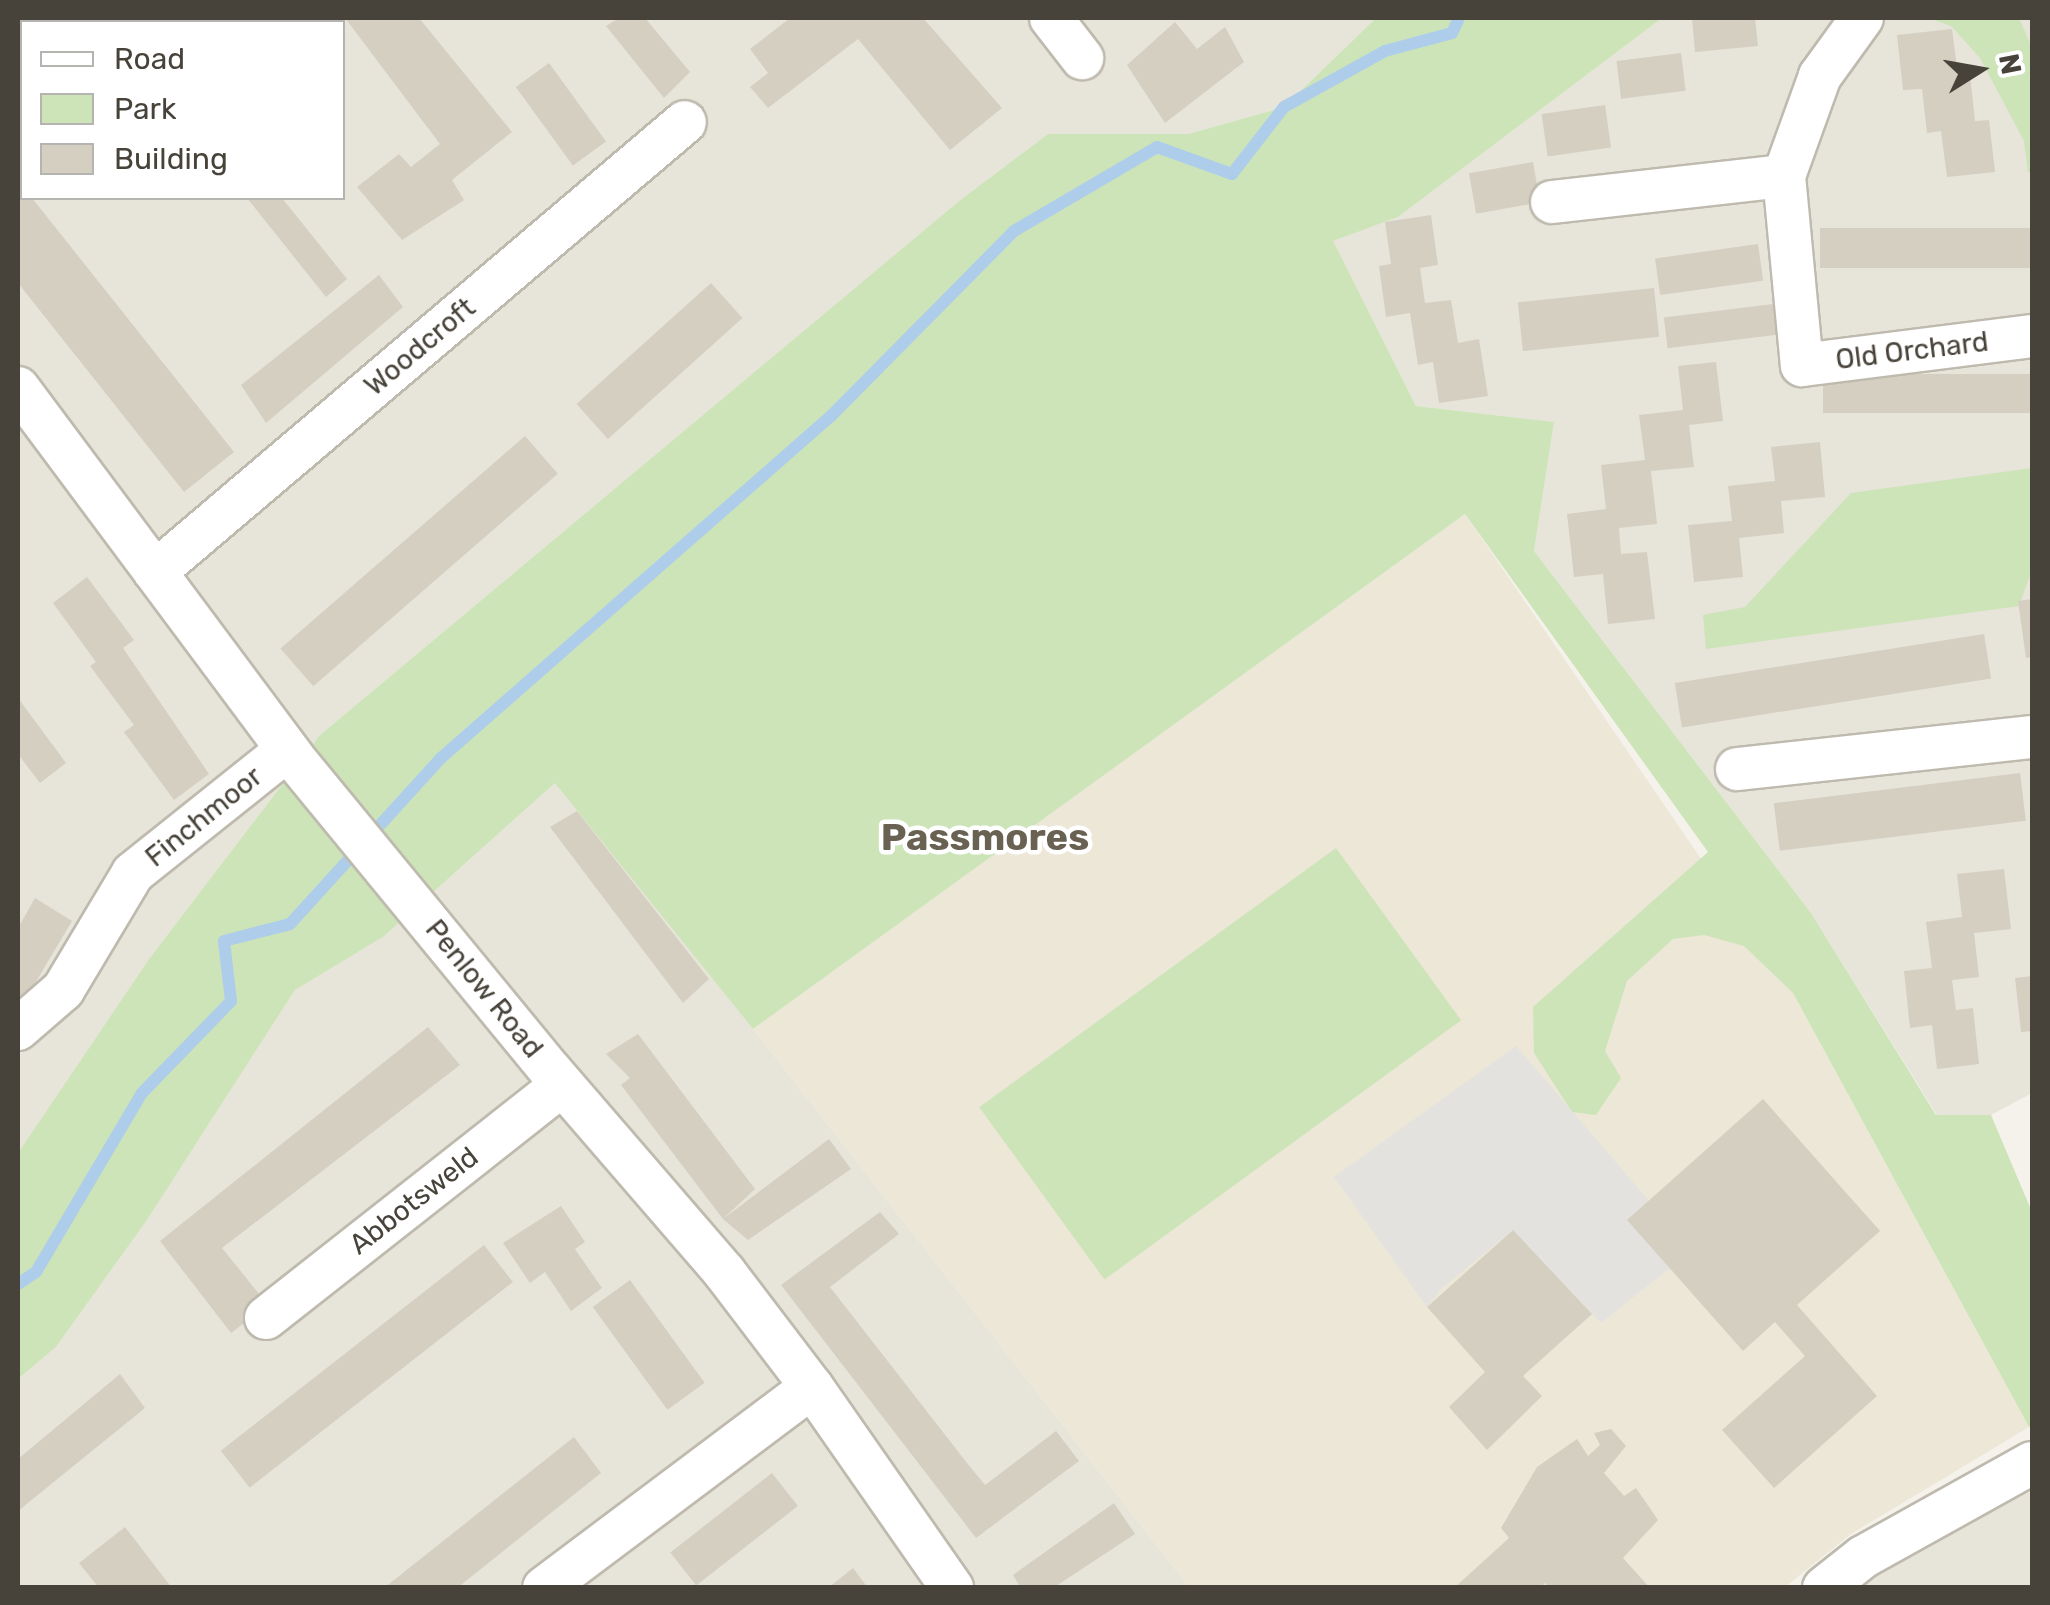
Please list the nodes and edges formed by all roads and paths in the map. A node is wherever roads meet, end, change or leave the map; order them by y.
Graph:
1 (1051, 18) edge
2 (1862, 18) edge
3 (1082, 58) dead end
4 (684, 122) dead end
5 (1784, 176) junction
6 (1552, 202) dead end
7 (2032, 336) edge
8 (18, 388) edge
9 (155, 572) junction
10 (2032, 737) edge
11 (287, 750) junction
12 (1737, 770) dead end
13 (18, 1029) edge
14 (562, 1084) junction
15 (266, 1318) dead end
16 (812, 1387) junction
17 (2032, 1463) edge
18 (544, 1588) edge
19 (952, 1588) edge
20 (1824, 1588) edge

1 - 3 street
2 - 5 street, Old Orchard
4 - 9 street, Woodcroft
5 - 6 street
5 - 7 street, Old Orchard
8 - 9 street, Penlow Road
9 - 11 street, Penlow Road
10 - 12 street
11 - 13 street, Finchmoor
11 - 14 street, Penlow Road
14 - 15 street, Abbotsweld
14 - 16 street, Penlow Road
16 - 18 street
16 - 19 street, Penlow Road
17 - 20 street

